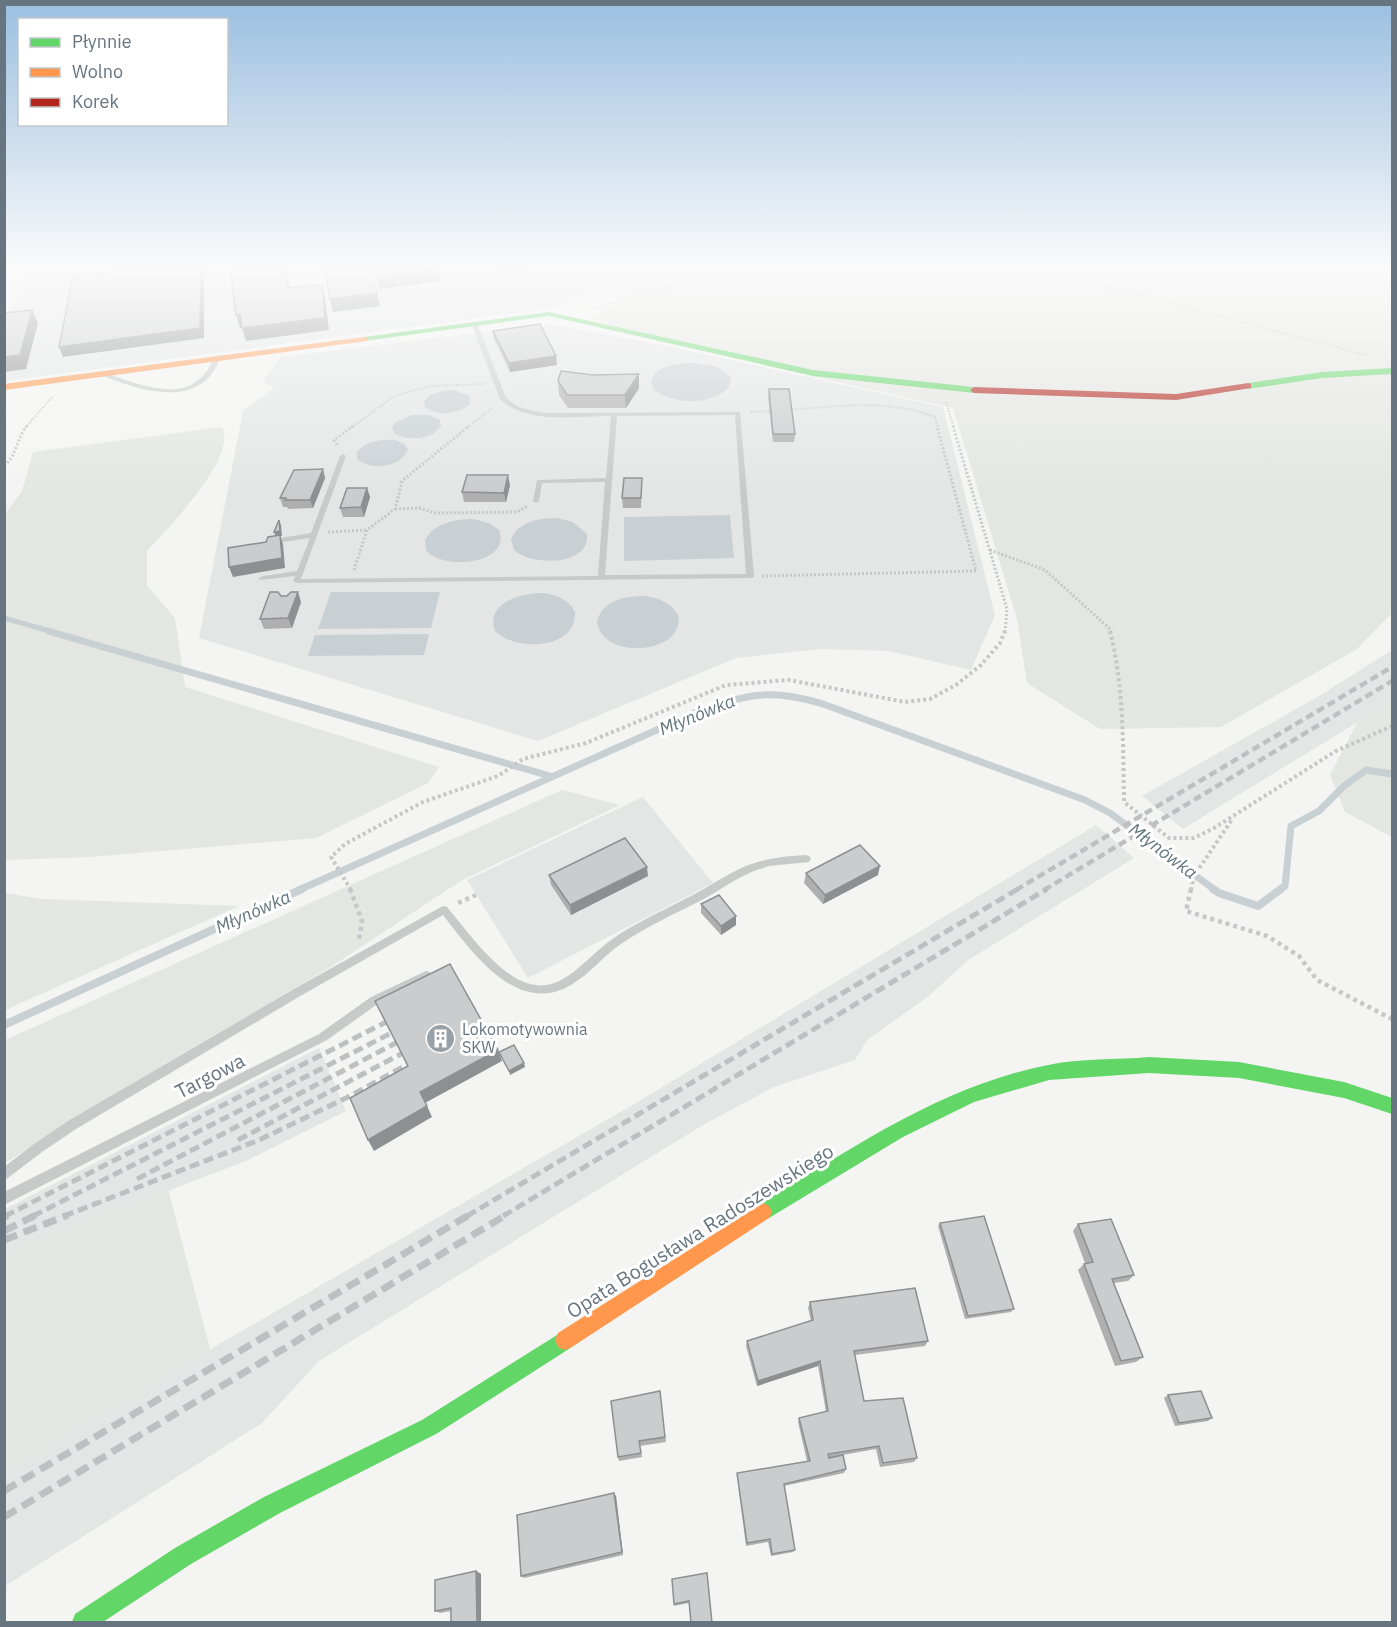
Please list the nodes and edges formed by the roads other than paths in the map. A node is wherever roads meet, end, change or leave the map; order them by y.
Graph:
1 (338, 341) edge
2 (481, 341) edge
3 (667, 341) edge
4 (217, 357) junction
5 (1392, 371) edge
6 (98, 373) junction
7 (4, 387) edge
8 (614, 414) junction
9 (343, 456) road end
10 (609, 480) junction
11 (536, 501) road end
12 (314, 535) junction
13 (257, 544) edge
14 (298, 577) junction
15 (263, 578) dead end
16 (601, 578) junction
17 (292, 592) edge
18 (806, 859) dead end
19 (426, 975) edge
20 (1392, 1106) edge
21 (4, 1175) edge
22 (4, 1199) edge
23 (83, 1623) edge

1 - 4 street
2 - 8 lane
3 - 5 street
4 - 6 street
4 - 6 lane
6 - 7 street
8 - 10 lane
8 - 16 lane
9 - 12 lane
10 - 11 lane
10 - 16 lane
12 - 13 lane
12 - 14 lane
14 - 15 lane
14 - 16 lane
14 - 17 lane
18 - 21 lane
19 - 22 lane, Targowa
20 - 23 street, Opata Bogusława Radoszewskiego

